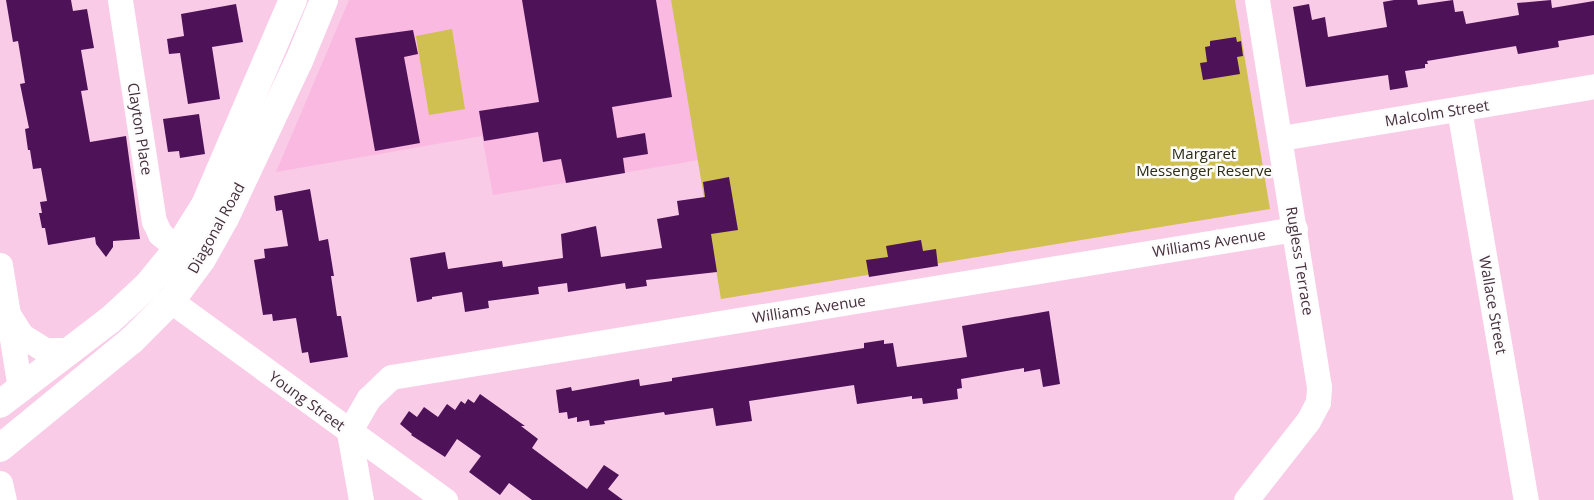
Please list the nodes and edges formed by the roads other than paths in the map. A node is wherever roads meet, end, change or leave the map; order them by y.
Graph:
1 (120, 0) edge
2 (293, 0) edge
3 (324, 0) edge
4 (1257, 0) edge
5 (1594, 86) edge
6 (1459, 109) junction
7 (1281, 138) junction
8 (1295, 229) junction
9 (178, 248) junction
10 (0, 265) edge
11 (171, 301) junction
12 (8, 314) junction
13 (71, 350) junction
14 (10, 397) edge
15 (349, 432) junction
16 (0, 448) edge
17 (0, 483) edge
18 (4, 500) edge
19 (361, 500) edge
20 (445, 500) edge
21 (1246, 500) edge
22 (1526, 500) edge

1 - 9 street, Clayton Place
2 - 9 main road, Diagonal Road
3 - 11 main road, Diagonal Road
4 - 7 street, Rugless Terrace
5 - 6 street, Malcolm Street
6 - 7 street, Malcolm Street
6 - 22 street, Wallace Street
7 - 8 street, Rugless Terrace
8 - 15 street, Williams Avenue
8 - 21 street, Rugless Terrace
9 - 13 main road, Diagonal Road
10 - 12 street
11 - 15 street, Young Street
11 - 16 main road, Diagonal Road
12 - 13 street
12 - 14 street
13 - 14 main road, Diagonal Road
15 - 19 street
15 - 20 street, Young Street
17 - 18 street

